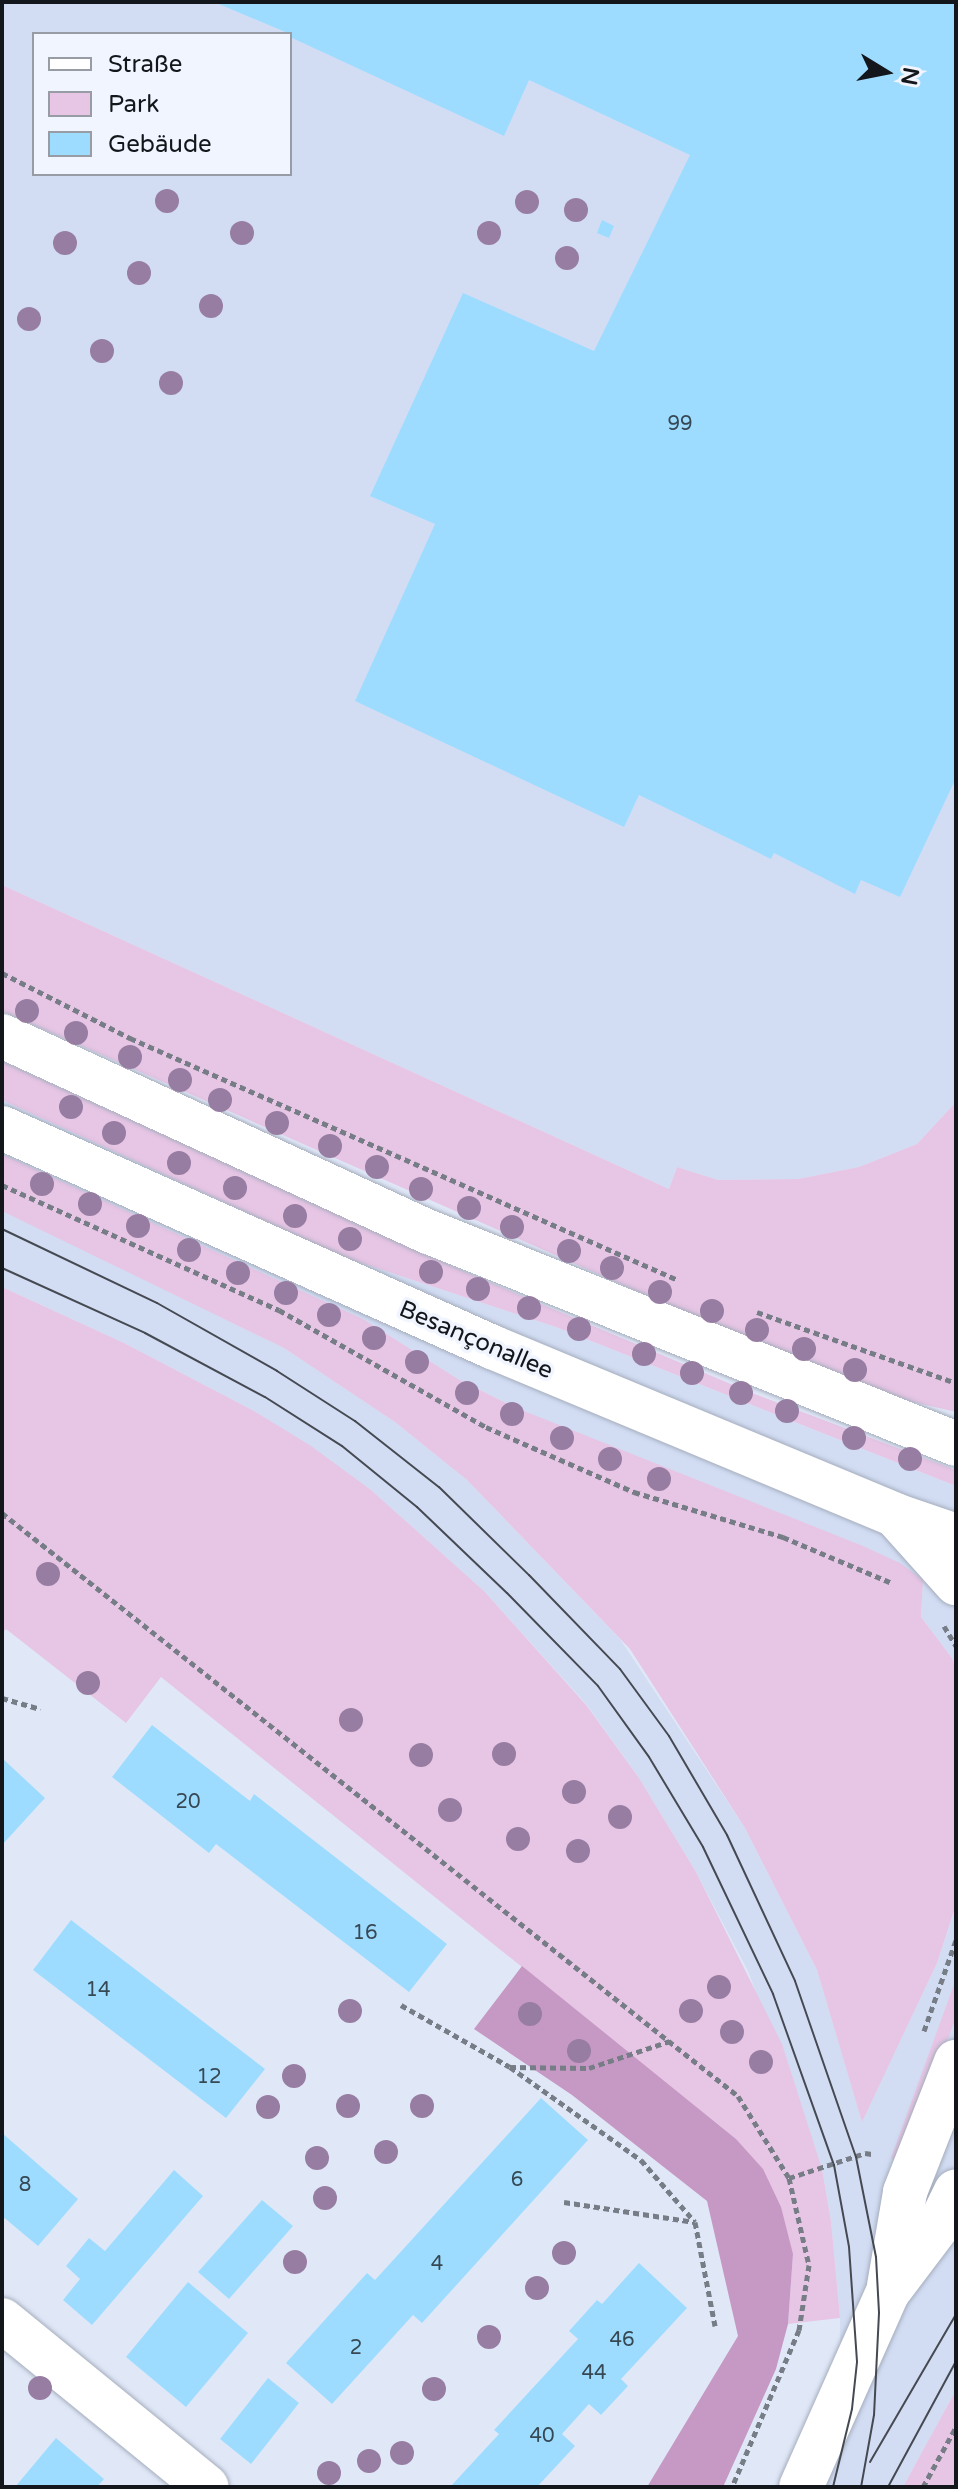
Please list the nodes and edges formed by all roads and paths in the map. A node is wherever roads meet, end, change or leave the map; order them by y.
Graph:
1 (2, 973) edge
2 (2, 1036) edge
3 (2, 1128) edge
4 (2, 1185) edge
5 (692, 1287) dead end
6 (751, 1310) dead end
7 (956, 1383) edge
8 (955, 1443) edge
9 (2, 1513) edge
10 (895, 1515) junction
11 (956, 1536) edge
12 (956, 1583) edge
13 (903, 1587) dead end
14 (2, 1698) edge
15 (40, 1709) dead end
16 (401, 2005) dead end
17 (670, 2041) junction
18 (956, 2062) edge
19 (510, 2067) junction
20 (877, 2155) dead end
21 (789, 2178) junction
22 (956, 2191) edge
23 (564, 2202) dead end
24 (695, 2222) junction
25 (888, 2292) junction
26 (2, 2320) edge
27 (715, 2326) dead end
28 (956, 2427) edge
29 (207, 2487) edge
30 (732, 2487) edge
31 (801, 2487) edge
32 (923, 2487) edge

1 - 5 path
2 - 8 main road
3 - 10 main road, Besançonallee
4 - 13 path
6 - 7 path
9 - 17 path
10 - 11 main road, Besançonallee
10 - 12 main road
14 - 15 path
16 - 19 path
17 - 19 path
17 - 21 path
18 - 25 main road
19 - 24 path
20 - 21 path
21 - 30 path
22 - 25 main road
23 - 24 path
24 - 27 path
25 - 31 main road
26 - 29 main road
28 - 32 path

